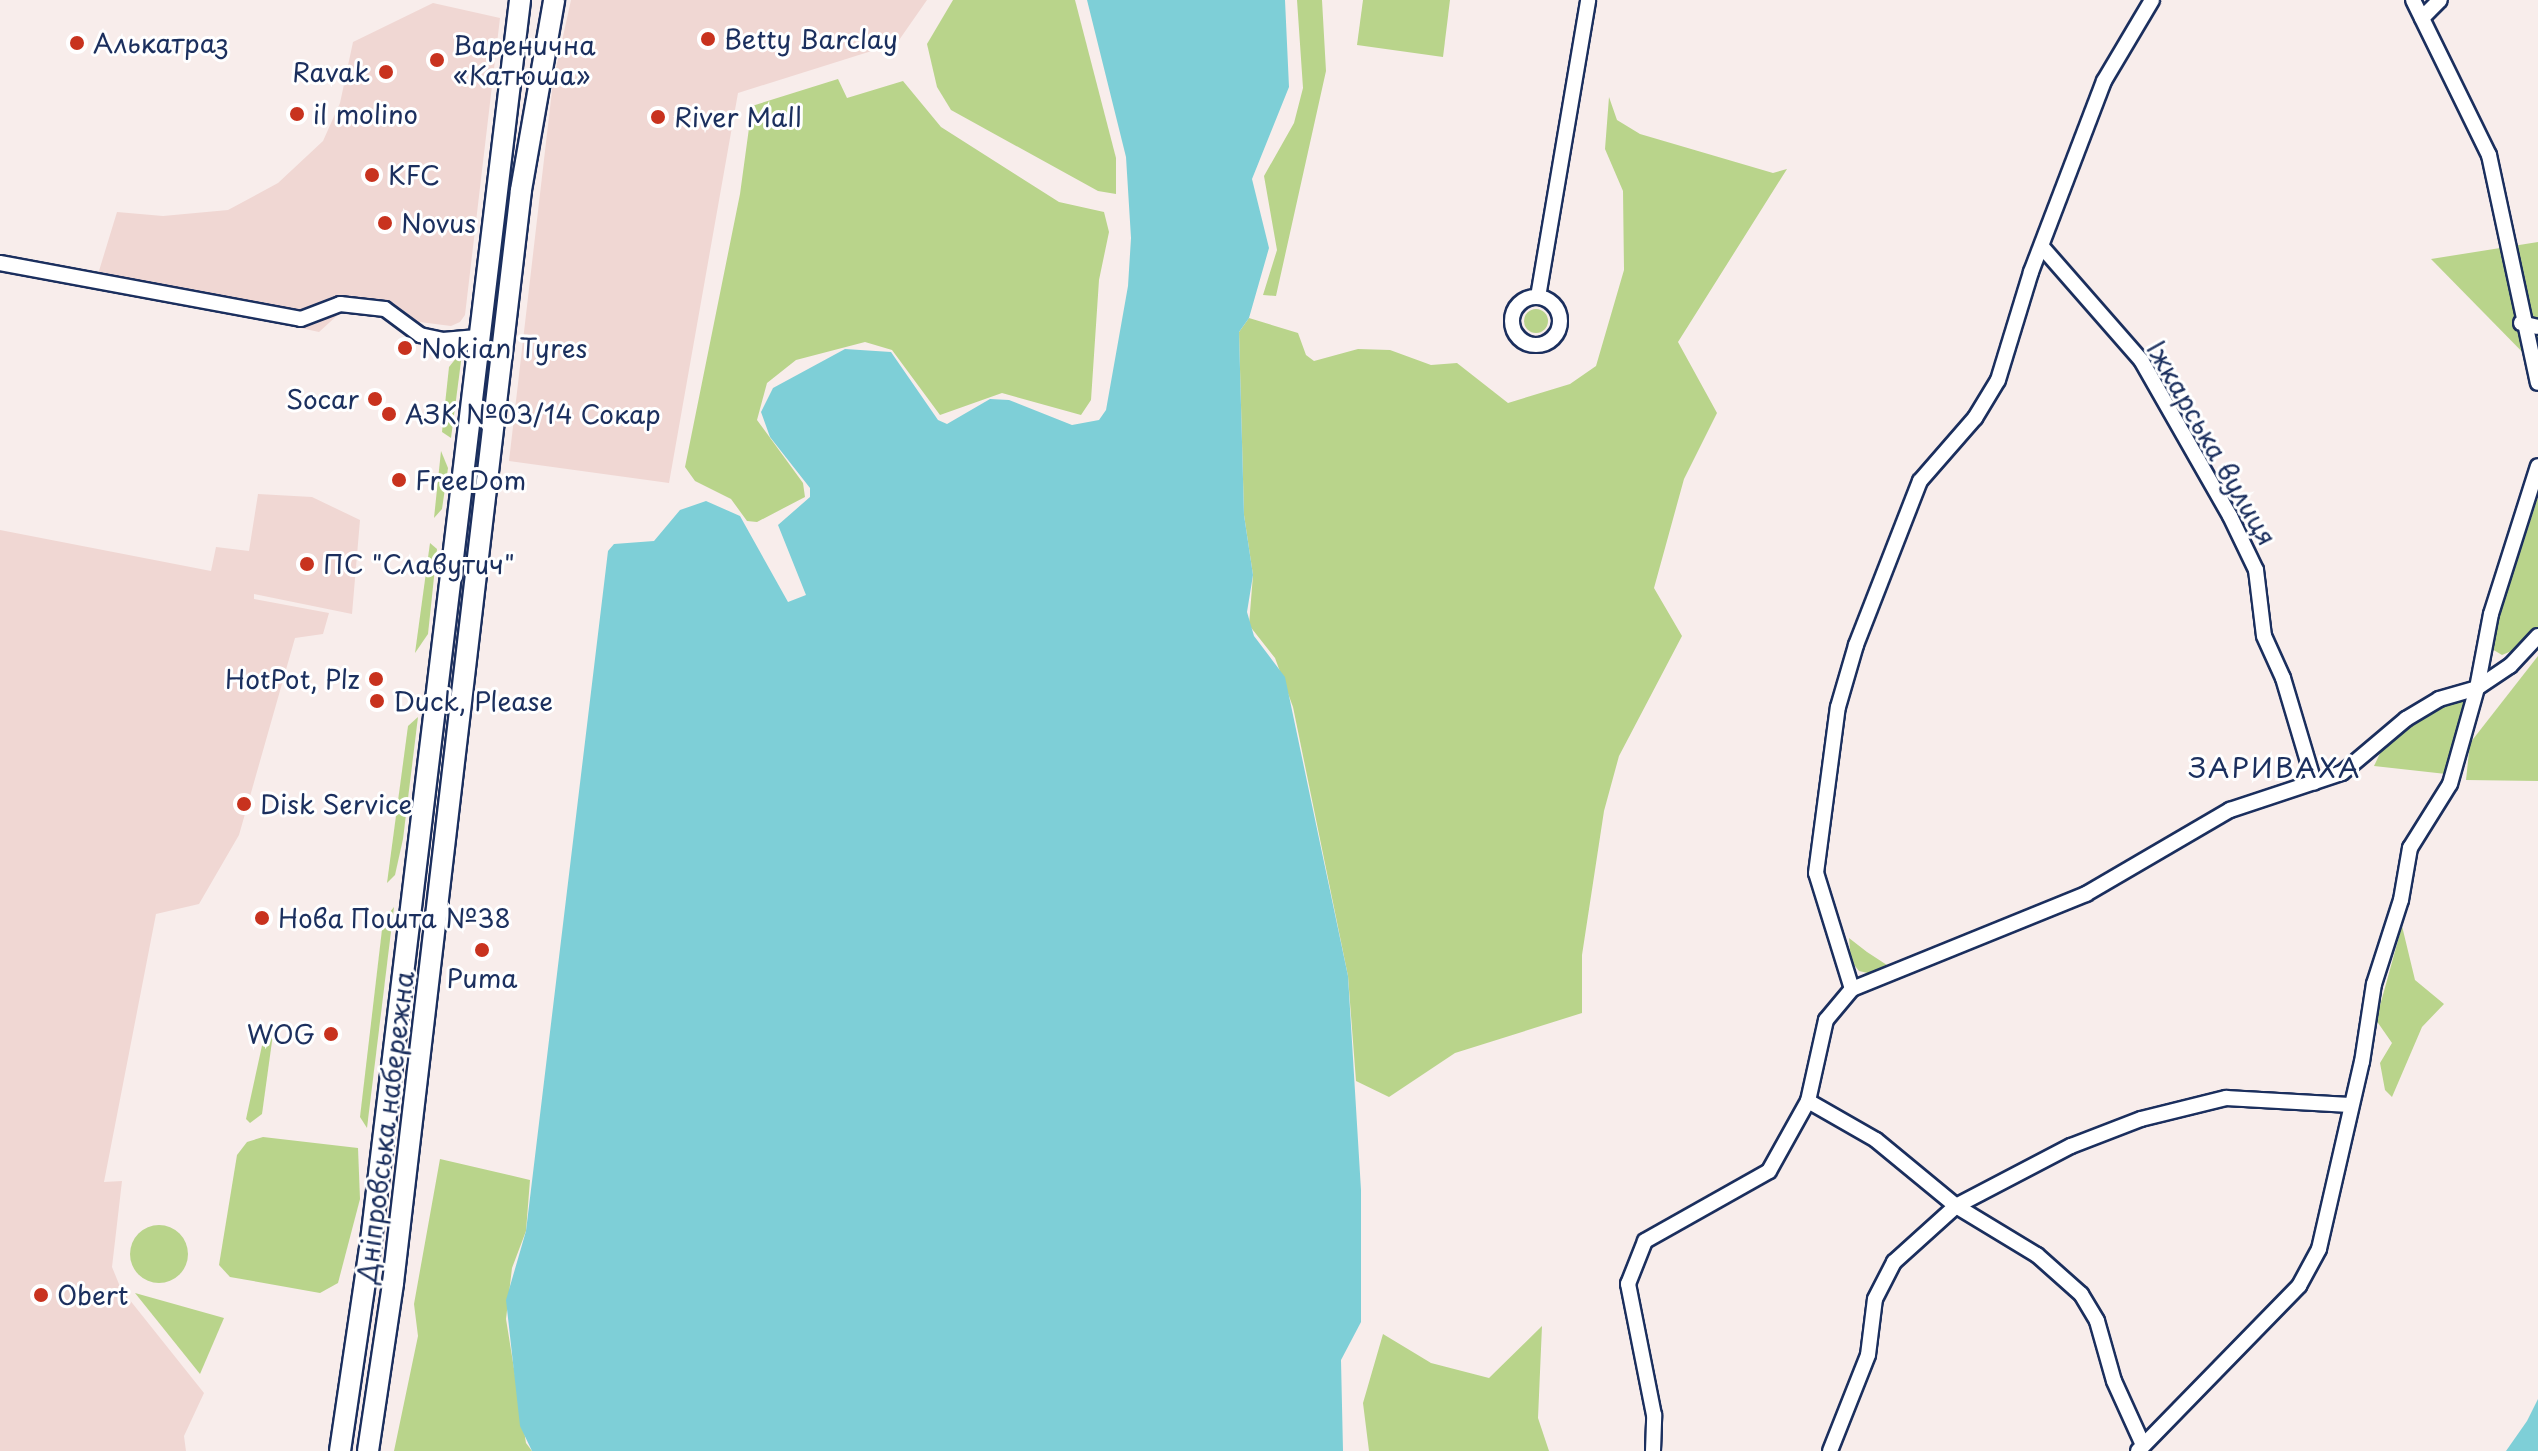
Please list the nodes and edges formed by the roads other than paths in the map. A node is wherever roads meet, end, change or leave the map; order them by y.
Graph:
1 (520, 0) edge
2 (554, 0) edge
3 (1588, 0) edge
4 (2152, 0) edge
5 (2413, 0) edge
6 (2440, 0) edge
7 (2422, 18) junction
8 (2042, 247) junction
9 (0, 263) edge
10 (1538, 297) dead end
11 (2521, 323) junction
12 (2538, 327) edge
13 (477, 337) junction
14 (2538, 383) edge
15 (2538, 466) edge
16 (2538, 636) edge
17 (2477, 688) junction
18 (2314, 782) junction
19 (1852, 989) junction
20 (1808, 1101) junction
21 (2350, 1105) junction
22 (1956, 1206) junction
23 (2141, 1448) edge
24 (340, 1451) edge
25 (368, 1451) edge
26 (1653, 1451) edge
27 (1830, 1451) edge

1 - 13 main road, Дніпровська набережна
2 - 25 main road, Дніпровська набережна
3 - 10 street
4 - 8 street
5 - 7 street
6 - 7 street
7 - 11 street
8 - 18 street, Іжкарська вулиця
8 - 19 street
9 - 13 street
11 - 12 street
11 - 14 street
13 - 24 main road, Дніпровська набережна
15 - 17 street
16 - 17 street
17 - 18 street
17 - 21 street
18 - 19 street
19 - 20 street
20 - 22 street
20 - 26 street
21 - 22 street
21 - 23 street
22 - 23 street
22 - 27 street

